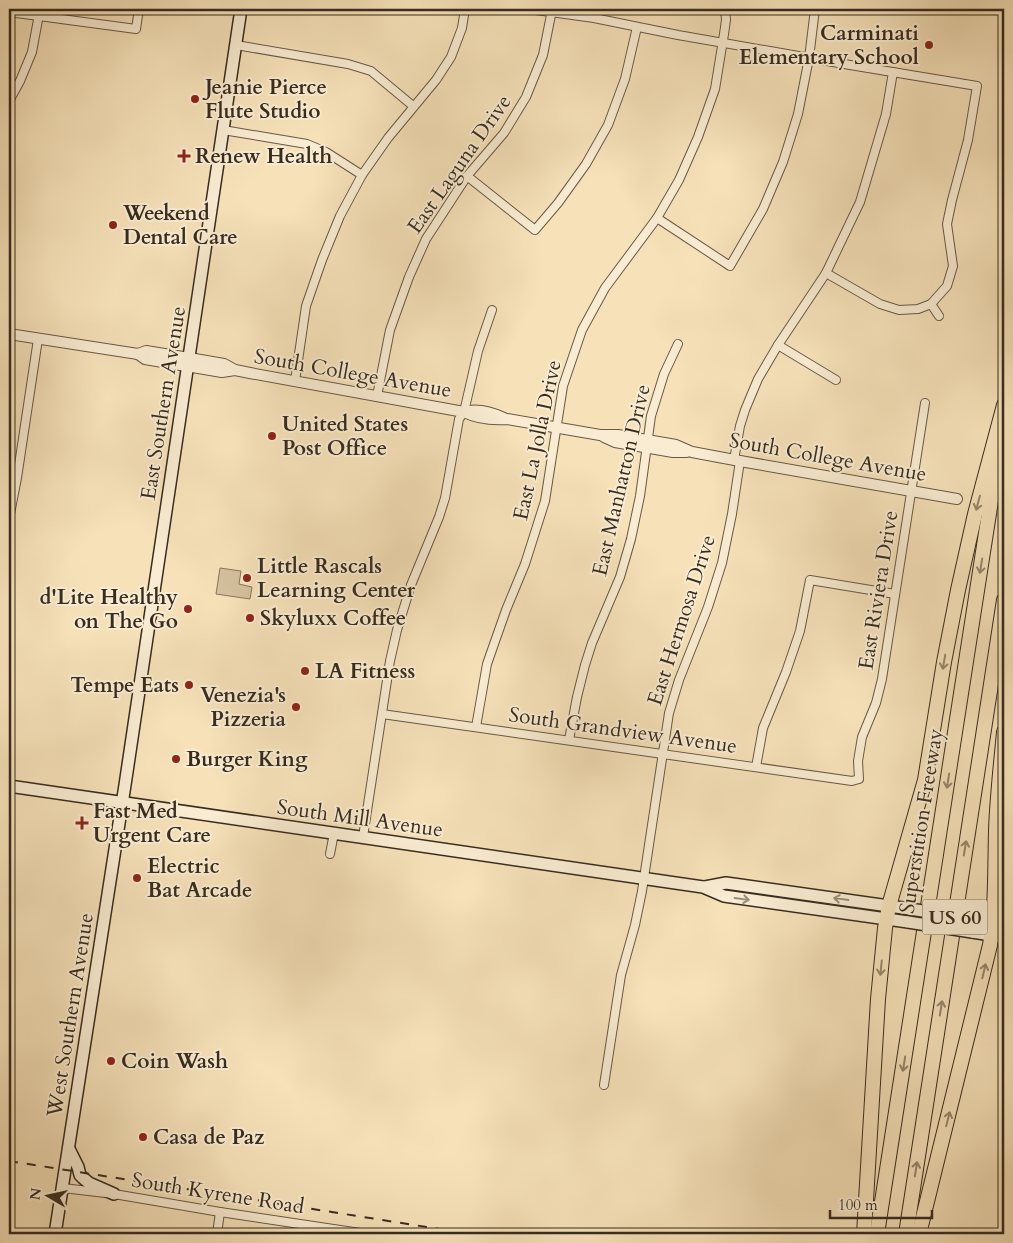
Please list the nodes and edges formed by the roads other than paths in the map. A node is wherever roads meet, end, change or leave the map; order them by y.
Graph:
1 (139, 9) edge
2 (241, 9) edge
3 (465, 9) edge
4 (529, 9) edge
5 (726, 9) edge
6 (815, 9) edge
7 (552, 11) edge
8 (9, 12) edge
9 (40, 13) edge
10 (637, 27) junction
11 (723, 43) junction
12 (236, 45) junction
13 (808, 58) junction
14 (893, 72) junction
15 (9, 100) edge
16 (414, 106) junction
17 (223, 130) junction
18 (362, 175) junction
19 (467, 176) junction
20 (657, 218) junction
21 (826, 273) junction
22 (931, 304) junction
23 (492, 310) dead end
24 (940, 316) dead end
25 (9, 334) edge
26 (38, 339) junction
27 (678, 344) dead end
28 (778, 345) junction
29 (188, 362) junction
30 (836, 380) dead end
31 (295, 381) junction
32 (377, 396) junction
33 (925, 403) dead end
34 (1004, 405) edge
35 (464, 412) junction
36 (1004, 414) edge
37 (556, 428) junction
38 (647, 444) junction
39 (737, 461) junction
40 (911, 492) junction
41 (958, 499) dead end
42 (9, 520) edge
43 (895, 594) junction
44 (1004, 600) edge
45 (382, 714) junction
46 (476, 727) junction
47 (1004, 732) edge
48 (569, 740) junction
49 (662, 754) junction
50 (756, 767) junction
51 (859, 779) joint
52 (9, 786) edge
53 (122, 802) junction
54 (334, 833) junction
55 (363, 837) junction
56 (330, 854) dead end
57 (644, 878) junction
58 (888, 912) junction
59 (998, 930) edge
60 (604, 1084) dead end
61 (69, 1149) junction
62 (62, 1188) junction
63 (114, 1194) junction
64 (220, 1212) junction
65 (305, 1229) edge
66 (55, 1234) edge
67 (217, 1234) edge
68 (367, 1234) edge
69 (864, 1234) edge
70 (877, 1234) edge
71 (906, 1234) edge
72 (920, 1234) edge

1 - 9 street
2 - 12 main road, East Southern Avenue
3 - 16 street
4 - 7 street
5 - 11 street, East La Jolla Drive
6 - 13 street
7 - 10 street
7 - 19 street, East Laguna Drive
8 - 9 street
9 - 15 street
10 - 11 street
10 - 19 street
11 - 13 street
11 - 20 street, East La Jolla Drive
12 - 16 street
12 - 17 main road, East Southern Avenue
13 - 14 street
13 - 20 street
14 - 21 street, East Hermosa Drive
14 - 22 street
16 - 18 street
17 - 18 street
17 - 29 main road, East Southern Avenue
18 - 31 street
19 - 32 street, East Laguna Drive
20 - 37 street, East La Jolla Drive
21 - 22 street
21 - 28 street, East Hermosa Drive
22 - 24 street
23 - 35 street
25 - 26 street, South College Avenue
26 - 29 street, South College Avenue
26 - 42 street
27 - 38 street, East Manhatton Drive
28 - 30 street
28 - 39 street, East Hermosa Drive
29 - 31 street, South College Avenue
29 - 53 main road, East Southern Avenue
31 - 32 street, South College Avenue
32 - 35 street, South College Avenue
33 - 40 street, East Riviera Drive
34 -> 58 highway
35 - 37 street, South College Avenue
35 - 45 street
36 -> 70 highway, Superstition Freeway / US 60
37 - 38 street, South College Avenue
37 - 46 street, East La Jolla Drive
38 - 39 street, South College Avenue
38 - 48 street, East Manhatton Drive
39 - 40 street, South College Avenue
39 - 49 street, East Hermosa Drive
40 - 41 street, South College Avenue
40 - 43 street, East Riviera Drive
43 - 50 street
43 - 51 street, East Riviera Drive
71 -> 44 highway, US 60
45 - 46 street, South Grandview Avenue
45 - 55 street
46 - 48 street, South Grandview Avenue
47 - 59 highway
48 - 49 street, South Grandview Avenue
49 - 50 street, South Grandview Avenue
49 - 57 street, East Hermosa Drive
50 - 51 street, South Grandview Avenue
52 - 53 main road, South Mill Avenue
53 - 54 main road, South Mill Avenue
53 - 61 main road, West Southern Avenue
54 - 55 main road, South Mill Avenue
54 - 56 street
55 - 57 main road, South Mill Avenue
57 - 58 main road, South Mill Avenue
57 - 60 street, East Hermosa Drive
58 - 59 main road, South Mill Avenue, bridge
58 - 59 main road, South Mill Avenue, bridge
58 -> 69 highway
72 -> 59 highway
61 - 62 main road, West Southern Avenue
61 - 63 main road
62 - 63 street, South Kyrene Road
62 - 66 main road, West Southern Avenue
63 - 64 street, South Kyrene Road
64 - 65 street, South Kyrene Road
64 - 67 street
65 - 68 street, South Kyrene Road

